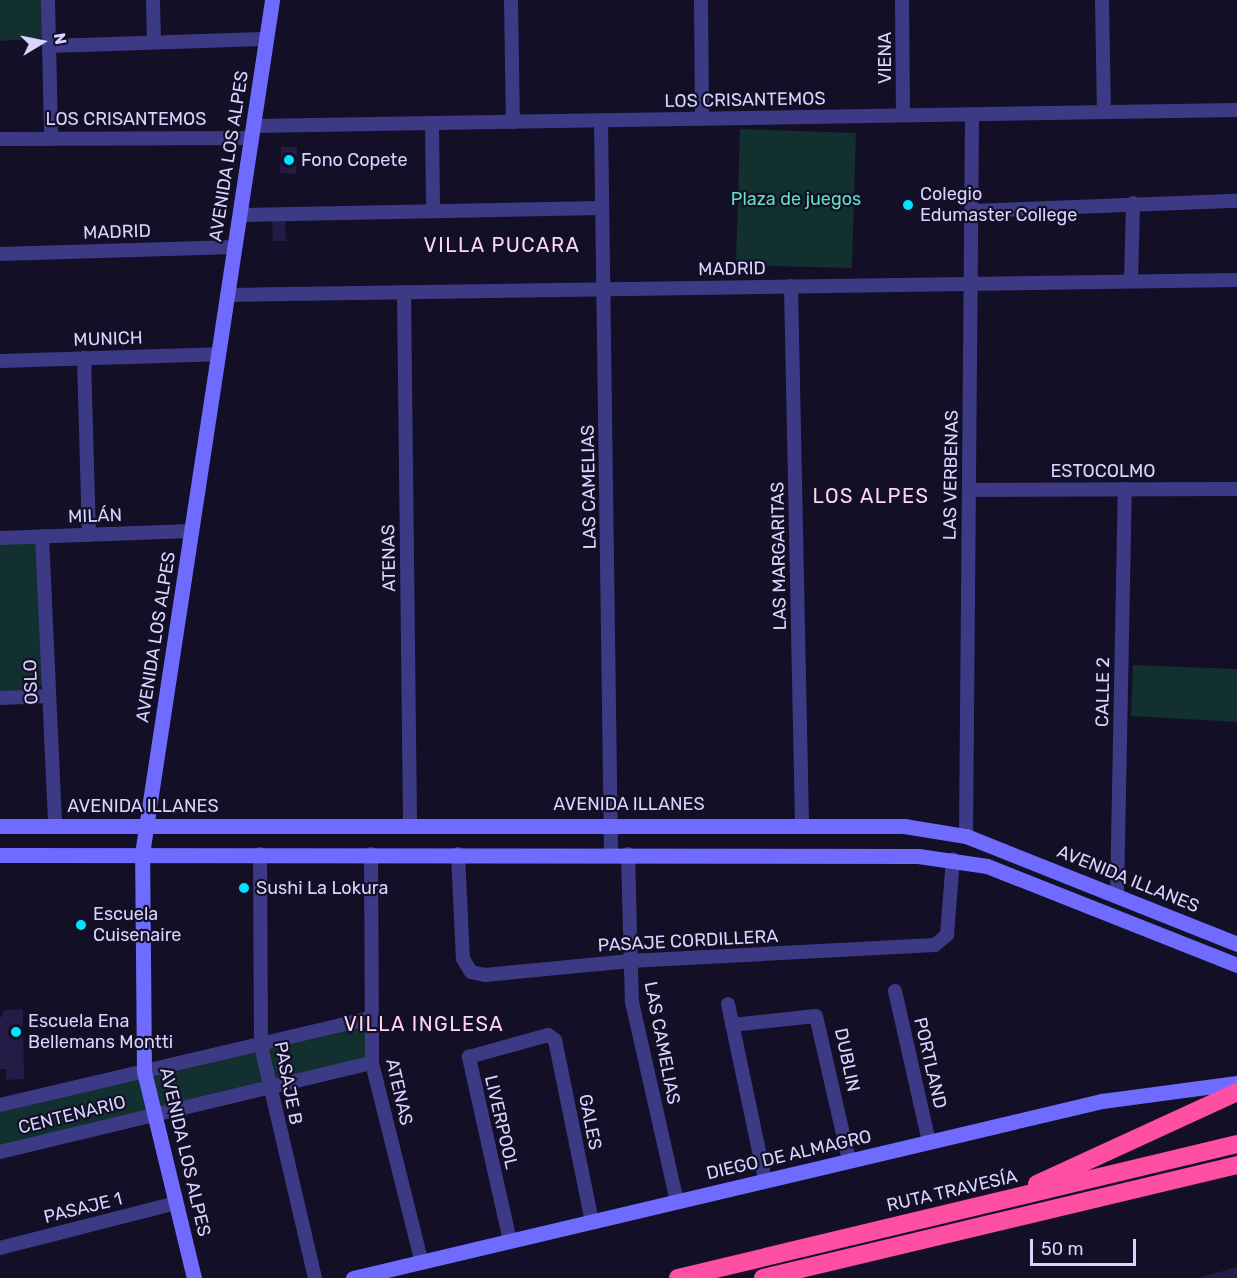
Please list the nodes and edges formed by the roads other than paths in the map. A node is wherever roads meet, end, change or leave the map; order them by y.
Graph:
1 (48, 0) edge
2 (153, 0) edge
3 (272, 0) edge
4 (511, 0) edge
5 (701, 0) edge
6 (902, 0) edge
7 (1102, 0) edge
8 (266, 39) junction
9 (154, 40) junction
10 (50, 46) junction
11 (1237, 110) edge
12 (1104, 112) junction
13 (972, 114) junction
14 (903, 115) junction
15 (702, 118) junction
16 (601, 120) junction
17 (513, 122) junction
18 (432, 123) junction
19 (253, 132) junction
20 (51, 135) junction
21 (0, 140) edge
22 (1237, 201) edge
23 (1133, 203) junction
24 (602, 208) junction
25 (434, 211) junction
26 (972, 211) junction
27 (240, 215) junction
28 (235, 247) junction
29 (0, 254) edge
30 (1237, 280) edge
31 (1131, 281) junction
32 (971, 284) junction
33 (791, 286) junction
34 (604, 289) junction
35 (404, 292) junction
36 (227, 295) junction
37 (218, 354) junction
38 (84, 358) junction
39 (0, 361) edge
40 (1125, 489) junction
41 (1237, 489) edge
42 (969, 490) junction
43 (191, 531) junction
44 (89, 535) junction
45 (42, 536) junction
46 (0, 538) edge
47 (49, 696) junction
48 (0, 698) edge
49 (611, 823) junction
50 (410, 824) junction
51 (802, 824) junction
52 (0, 826) edge
53 (55, 826) junction
54 (147, 826) junction
55 (966, 837) junction
56 (142, 854) junction
57 (260, 854) junction
58 (371, 854) junction
59 (458, 854) junction
60 (611, 854) junction
61 (628, 854) junction
62 (0, 855) edge
63 (953, 859) junction
64 (1117, 896) junction
65 (1237, 944) edge
66 (630, 961) junction
67 (1237, 965) edge
68 (895, 991) dead end
69 (728, 1004) dead end
70 (368, 1018) junction
71 (732, 1025) junction
72 (548, 1035) joint
73 (261, 1046) junction
74 (372, 1063) junction
75 (144, 1071) junction
76 (1237, 1083) edge
77 (268, 1085) junction
78 (1237, 1092) edge
79 (0, 1105) edge
80 (153, 1113) junction
81 (929, 1142) junction
82 (1237, 1144) edge
83 (0, 1152) edge
84 (849, 1160) junction
85 (1237, 1165) edge
86 (765, 1180) junction
87 (677, 1201) junction
88 (176, 1203) junction
89 (991, 1203) junction
90 (592, 1222) junction
91 (510, 1241) junction
92 (0, 1248) edge
93 (422, 1263) junction
94 (194, 1278) edge
95 (315, 1278) edge
96 (353, 1278) edge
97 (678, 1278) edge
98 (763, 1278) edge

1 - 10 street
2 - 9 street
3 - 8 main road, AVENIDA LOS ALPES
4 - 17 street
5 - 15 street
6 - 14 street, VIENA
7 - 12 street
8 - 9 street
8 - 19 main road, AVENIDA LOS ALPES
9 - 10 street
10 - 20 street
11 - 12 street, LOS CRISANTEMOS
12 - 13 street, LOS CRISANTEMOS
13 - 14 street, LOS CRISANTEMOS
13 - 26 street, LAS VERBENAS
14 - 15 street, LOS CRISANTEMOS
15 - 16 street, LOS CRISANTEMOS
16 - 17 street, LOS CRISANTEMOS
16 - 24 street, LAS CAMELIAS
17 - 18 street, LOS CRISANTEMOS
18 - 19 street, LOS CRISANTEMOS
18 - 25 street
19 - 20 street, LOS CRISANTEMOS
19 - 27 main road, AVENIDA LOS ALPES
20 - 21 street, LOS CRISANTEMOS
22 - 23 street
23 - 26 street
23 - 31 street
24 - 25 street
24 - 34 street, LAS CAMELIAS
25 - 27 street
26 - 32 street, LAS VERBENAS
27 - 28 main road, AVENIDA LOS ALPES
28 - 29 street, MADRID
28 - 36 main road, AVENIDA LOS ALPES
30 - 31 street, MADRID
31 - 32 street, MADRID
32 - 33 street, MADRID
32 - 42 street, LAS VERBENAS
33 - 34 street, MADRID
33 - 51 street, LAS MARGARITAS
34 - 35 street, MADRID
34 - 49 street, LAS CAMELIAS
35 - 36 street, MADRID
35 - 50 street, ATENAS
36 - 37 main road, AVENIDA LOS ALPES
37 - 38 street, MUNICH
37 - 43 main road, AVENIDA LOS ALPES
38 - 39 street, MUNICH
38 - 44 street
40 - 41 street, ESTOCOLMO
40 - 42 street, ESTOCOLMO
40 - 64 street, CALLE 2
42 - 55 street, LAS VERBENAS
43 - 44 street, MILÁN
43 - 54 main road, AVENIDA LOS ALPES
44 - 45 street, MILÁN
45 - 46 street, MILÁN
45 - 47 street, OSLO
47 - 48 street
47 - 53 street, OSLO
49 - 50 main road, AVENIDA ILLANES
49 - 51 main road, AVENIDA ILLANES
49 - 60 street, LAS CAMELIAS
50 - 54 main road, AVENIDA ILLANES
51 - 55 main road, AVENIDA ILLANES
52 - 53 main road, AVENIDA ILLANES
53 - 54 main road, AVENIDA ILLANES
54 - 56 main road, AVENIDA LOS ALPES
55 - 64 main road, AVENIDA ILLANES
56 - 57 main road
56 - 62 main road
56 - 75 main road, AVENIDA LOS ALPES
57 - 58 main road
57 - 73 street, PASAJE B
58 - 59 main road
58 - 70 street, ATENAS
59 - 60 main road
59 - 66 street, PASAJE CORDILLERA
60 - 61 main road
61 - 63 main road
61 - 66 street, LAS CAMELIAS
63 - 66 street, PASAJE CORDILLERA
63 - 67 main road
64 - 65 main road, AVENIDA ILLANES
66 - 87 street, LAS CAMELIAS
68 - 81 street, PORTLAND
69 - 71 street
70 - 73 street, CENTENARIO
70 - 74 street, ATENAS
71 - 84 street, DUBLIN
71 - 86 street
72 - 90 street, GALES
72 - 91 street, LIVERPOOL
73 - 75 street, CENTENARIO
73 - 77 street, PASAJE B
74 - 77 street, CENTENARIO
74 - 93 street, ATENAS
75 - 79 street, CENTENARIO
75 - 80 main road, AVENIDA LOS ALPES
76 - 81 main road, DIEGO DE ALMAGRO
77 - 80 street, CENTENARIO
77 - 95 street, PASAJE B
78 - 89 highway
80 - 83 street, CENTENARIO
80 - 88 main road, AVENIDA LOS ALPES
81 - 84 main road, DIEGO DE ALMAGRO
82 - 89 highway, RUTA TRAVESÍA
84 - 86 main road, DIEGO DE ALMAGRO
85 - 98 highway
86 - 87 main road, DIEGO DE ALMAGRO
87 - 90 main road, DIEGO DE ALMAGRO
88 - 92 street, PASAJE 1
88 - 94 main road, AVENIDA LOS ALPES
89 - 97 highway, RUTA TRAVESÍA
90 - 91 main road, DIEGO DE ALMAGRO
91 - 93 main road, DIEGO DE ALMAGRO
93 - 96 main road, DIEGO DE ALMAGRO

